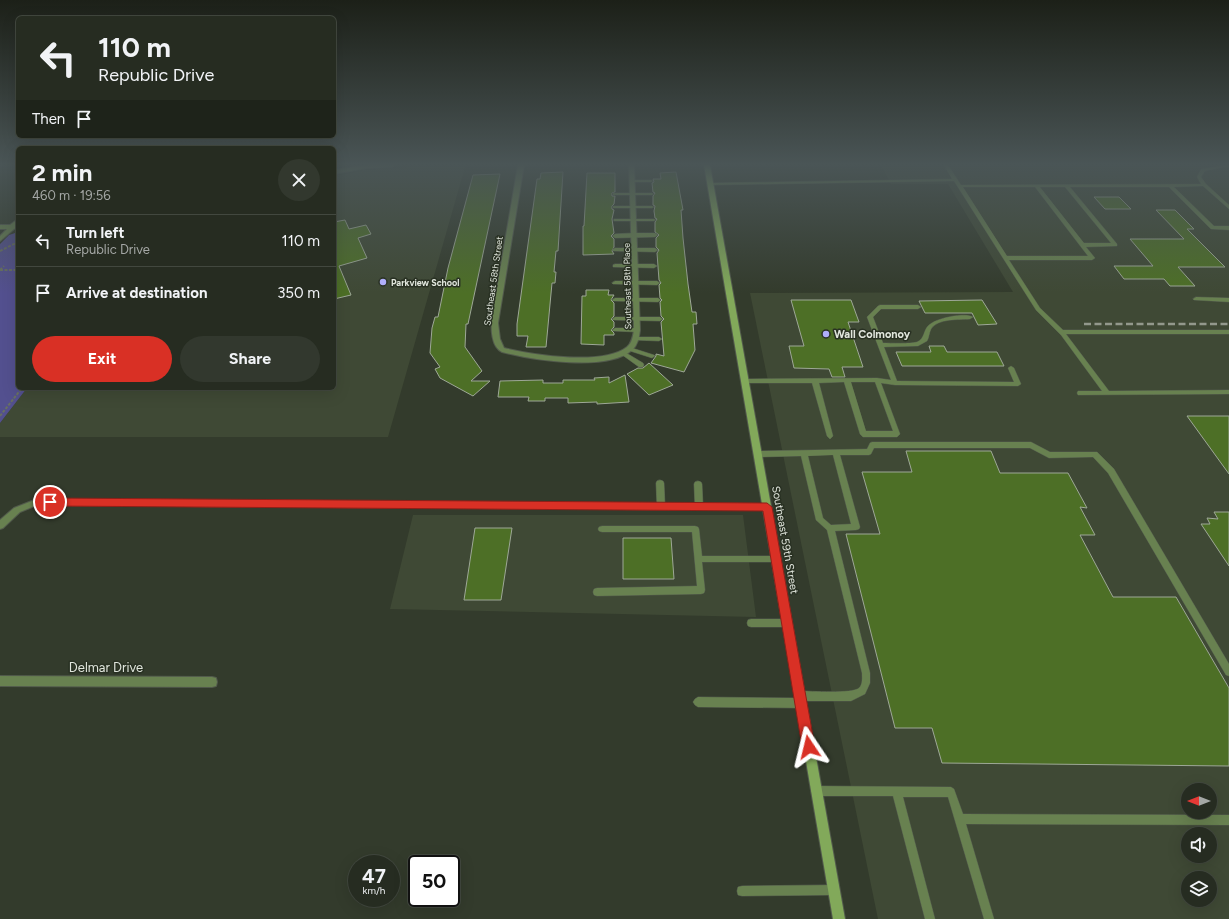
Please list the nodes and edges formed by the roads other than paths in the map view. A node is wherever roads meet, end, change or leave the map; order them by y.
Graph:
1 (633, 207) edge
2 (514, 208) edge
3 (714, 208) edge
4 (974, 208) edge
5 (1054, 208) edge
6 (1085, 208) edge
7 (1193, 208) edge
8 (616, 220) dead end
9 (634, 220) junction
10 (654, 220) dead end
11 (0, 227) edge
12 (15, 227) edge
13 (1229, 228) edge
14 (634, 235) junction
15 (655, 235) dead end
16 (615, 236) dead end
17 (0, 239) edge
18 (1082, 245) junction
19 (615, 250) dead end
20 (635, 250) junction
21 (655, 250) dead end
22 (1005, 258) junction
23 (615, 266) dead end
24 (635, 266) junction
25 (654, 266) dead end
26 (615, 283) dead end
27 (636, 283) junction
28 (657, 283) dead end
29 (1196, 299) dead end
30 (615, 300) dead end
31 (636, 300) junction
32 (658, 300) dead end
33 (1229, 300) edge
34 (918, 307) dead end
35 (970, 317) dead end
36 (615, 319) dead end
37 (637, 319) junction
38 (660, 319) dead end
39 (615, 330) dead end
40 (637, 330) junction
41 (1060, 332) junction
42 (1229, 332) edge
43 (636, 339) junction
44 (660, 339) dead end
45 (881, 345) junction
46 (626, 351) junction
47 (652, 356) dead end
48 (641, 364) dead end
49 (1011, 368) dead end
50 (878, 380) junction
51 (745, 381) junction
52 (815, 381) junction
53 (847, 381) junction
54 (895, 383) junction
55 (1229, 392) edge
56 (1080, 393) dead end
57 (1107, 393) junction
58 (830, 436) dead end
59 (804, 453) junction
60 (836, 453) junction
61 (758, 454) junction
62 (660, 483) dead end
63 (698, 484) dead end
64 (661, 506) junction
65 (700, 506) junction
66 (767, 507) junction
67 (0, 525) edge
68 (830, 528) junction
69 (602, 529) dead end
70 (776, 559) junction
71 (698, 560) junction
72 (597, 592) dead end
73 (751, 623) dead end
74 (787, 623) junction
75 (1229, 672) edge
76 (0, 681) edge
77 (212, 682) dead end
78 (800, 699) junction
79 (698, 702) dead end
80 (816, 791) junction
81 (897, 792) junction
82 (959, 819) junction
83 (1229, 820) edge
84 (834, 890) junction
85 (742, 891) dead end
86 (839, 919) edge
87 (930, 919) edge
88 (989, 919) edge

1 - 9 street, Southeast 58th Place
2 - 46 street, Southeast 58th Street
3 - 51 main road, Southeast 59th Street
4 - 22 lane
5 - 18 lane
6 - 18 lane
7 - 13 lane
8 - 9 lane
9 - 10 lane
9 - 14 street, Southeast 58th Place
11 - 12 street
12 - 17 street
14 - 15 lane
14 - 16 lane
14 - 20 street, Southeast 58th Place
18 - 22 lane
19 - 20 lane
20 - 21 lane
20 - 24 street, Southeast 58th Place
22 - 41 lane
23 - 24 lane
24 - 25 lane
24 - 27 street, Southeast 58th Place
26 - 27 lane
27 - 28 lane
27 - 31 street, Southeast 58th Place
29 - 33 lane
30 - 31 lane
31 - 32 lane
31 - 37 street, Southeast 58th Place
34 - 45 lane
35 - 45 lane
36 - 37 lane
37 - 38 lane
37 - 40 street, Southeast 58th Place
39 - 40 lane
40 - 43 street, Southeast 58th Place
41 - 42 lane
41 - 57 lane
43 - 44 lane
43 - 46 street, Southeast 58th Place
45 - 54 lane
46 - 47 lane
46 - 48 lane
49 - 54 lane
50 - 53 lane
50 - 53 lane
50 - 54 lane
51 - 52 lane
51 - 61 main road, Southeast 59th Street
52 - 53 lane
52 - 58 lane
55 - 57 lane
56 - 57 lane
59 - 60 lane
59 - 61 lane
59 - 68 lane
60 - 68 lane
60 - 75 lane
61 - 66 main road, Southeast 59th Street
62 - 64 lane
63 - 65 lane
64 - 65 street
64 - 67 street
65 - 66 street
66 - 70 main road, Southeast 59th Street
68 - 78 lane
69 - 71 lane
70 - 71 lane
70 - 74 main road, Southeast 59th Street
71 - 72 lane
73 - 74 lane
74 - 78 main road, Southeast 59th Street
76 - 77 street, Delmar Drive
78 - 79 lane
78 - 80 main road, Southeast 59th Street
80 - 81 lane
80 - 84 main road, Southeast 59th Street
81 - 82 lane
81 - 87 lane
82 - 83 lane
82 - 88 lane
84 - 85 lane
84 - 86 main road, Southeast 59th Street

